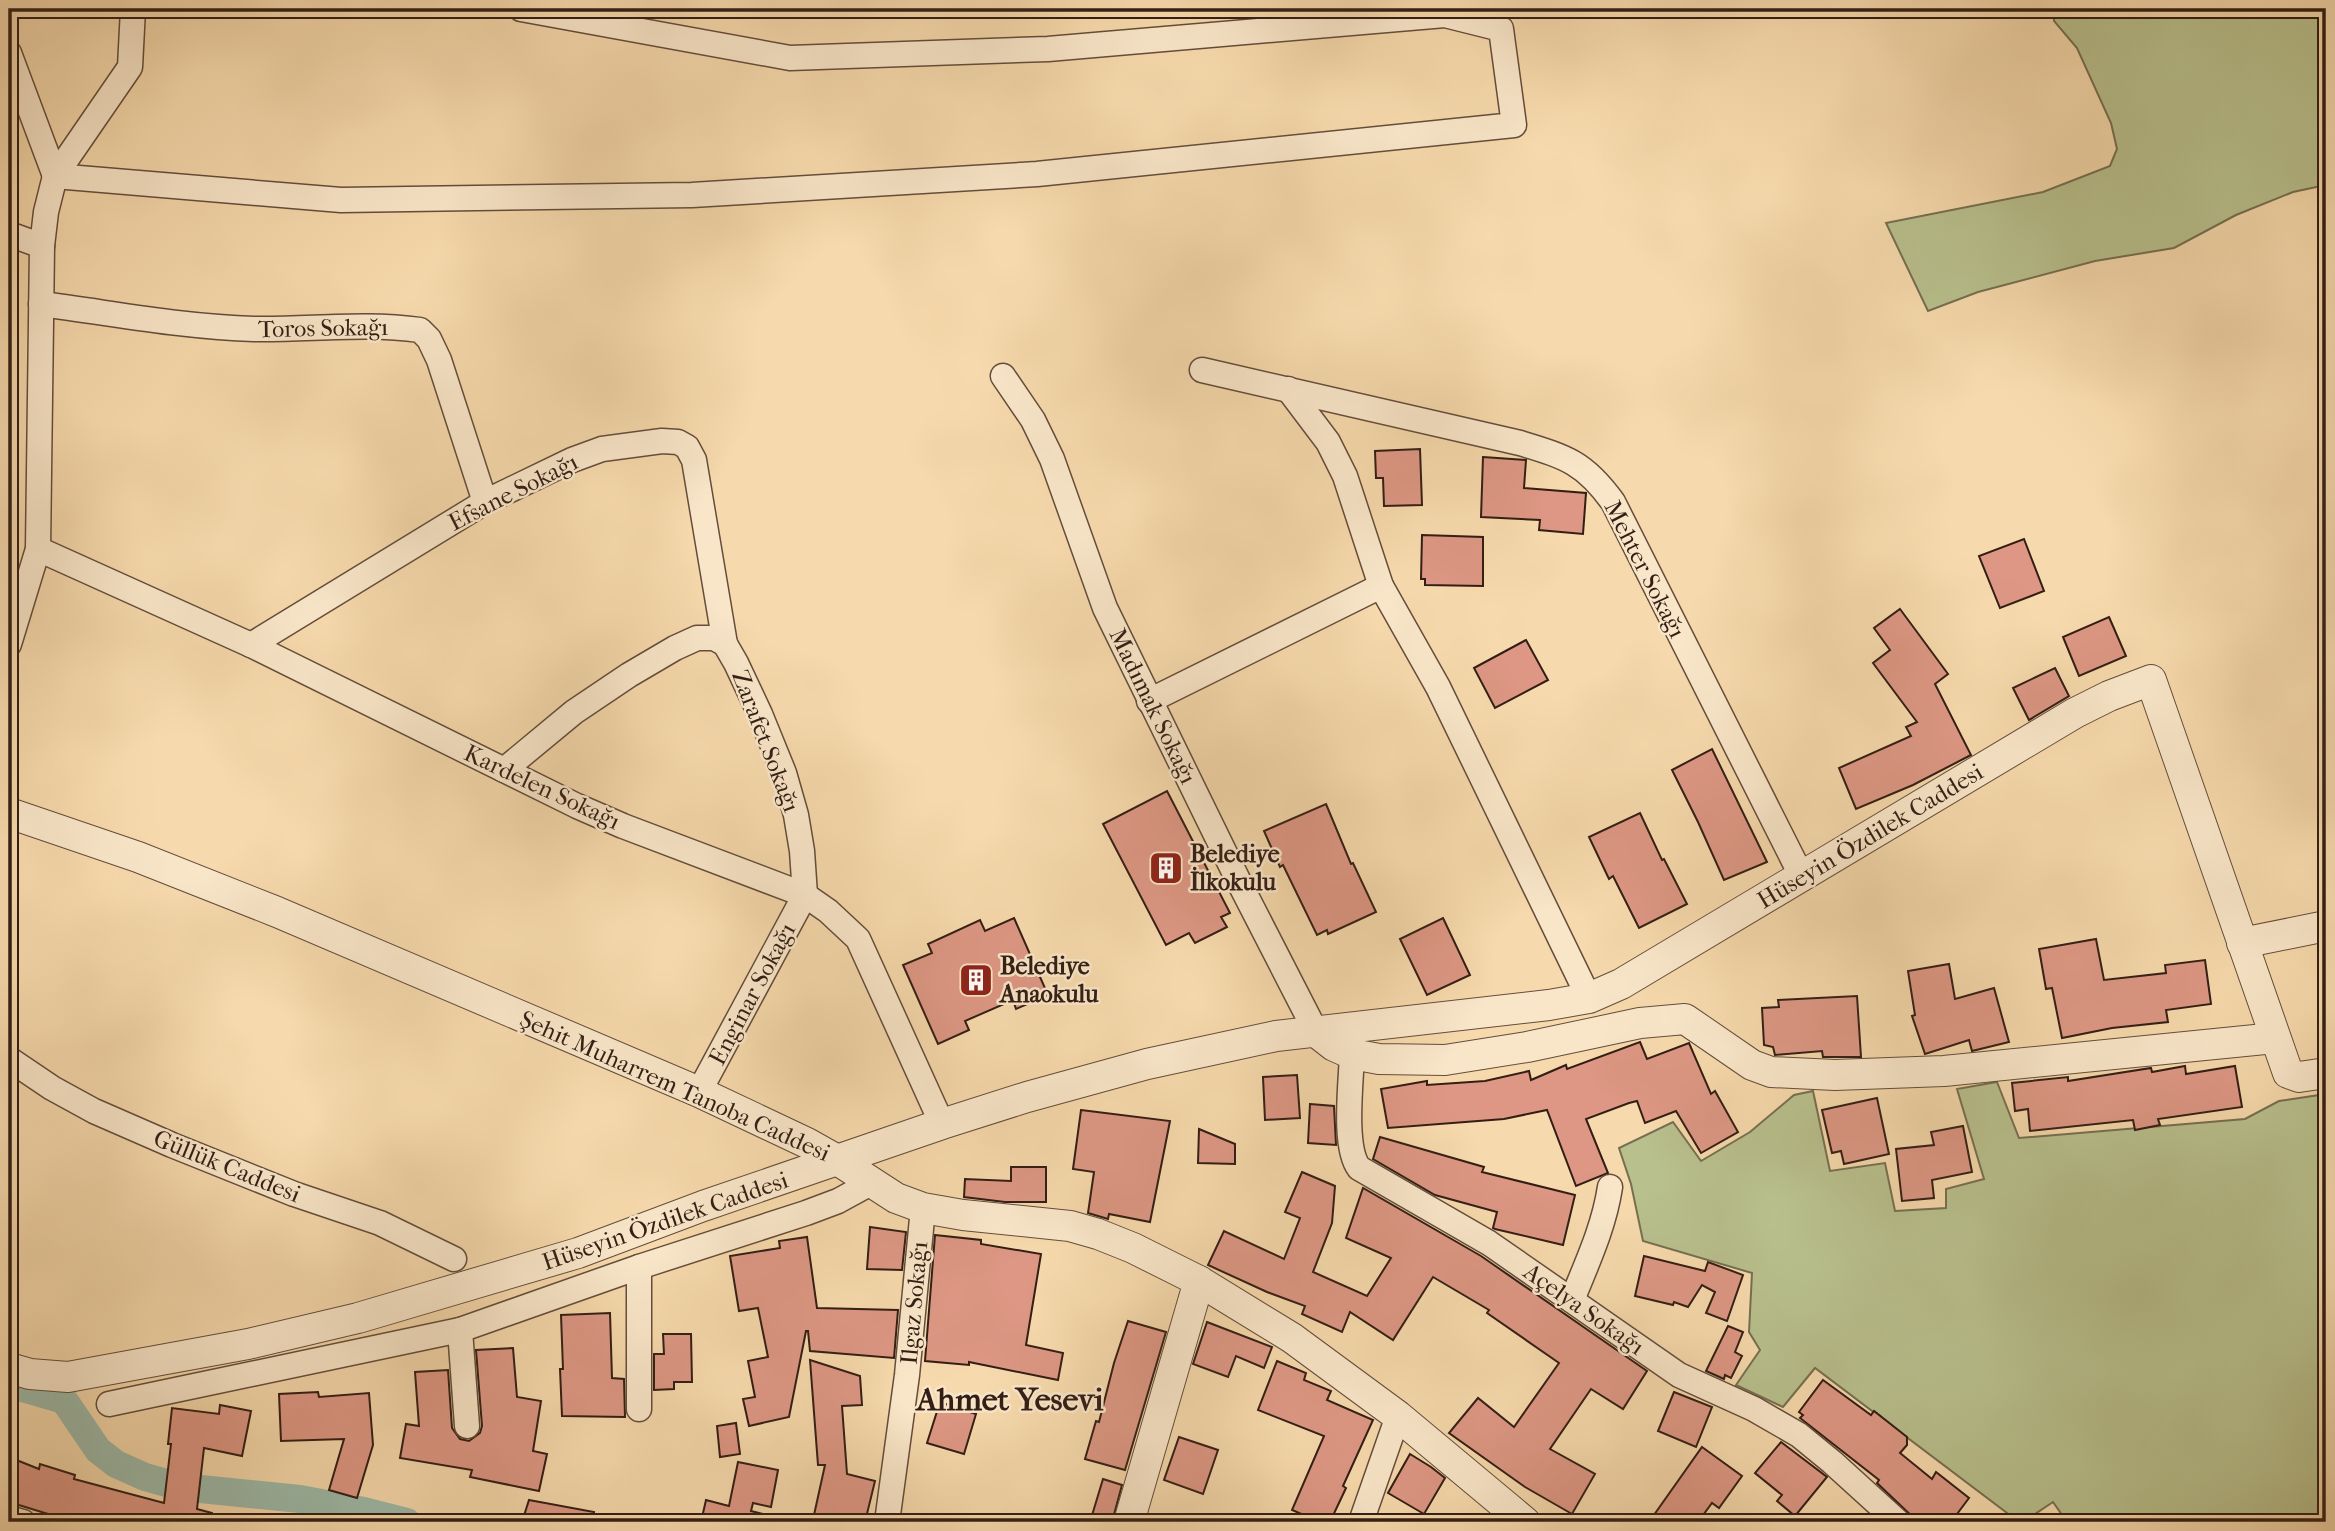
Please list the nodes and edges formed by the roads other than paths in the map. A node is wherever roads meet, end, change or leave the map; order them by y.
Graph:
1 (133, 9) edge
2 (521, 9) edge
3 (1468, 15) edge
4 (9, 53) edge
5 (55, 176) junction
6 (9, 234) edge
7 (42, 246) junction
8 (41, 304) junction
9 (1202, 370) dead end
10 (1003, 376) dead end
11 (1288, 389) junction
12 (485, 502) junction
13 (38, 549) junction
14 (1381, 586) junction
15 (9, 642) edge
16 (724, 644) junction
17 (251, 645) junction
18 (1149, 701) junction
19 (504, 771) junction
20 (9, 813) edge
21 (1802, 877) junction
22 (805, 895) junction
23 (2326, 926) edge
24 (2242, 943) junction
25 (1590, 998) junction
26 (1316, 1032) junction
27 (2275, 1038) junction
28 (1352, 1054) junction
29 (9, 1059) edge
30 (2326, 1073) edge
31 (699, 1092) junction
32 (942, 1124) junction
33 (839, 1161) junction
34 (871, 1183) junction
35 (1610, 1187) dead end
36 (923, 1208) junction
37 (454, 1259) dead end
38 (639, 1267) junction
39 (1199, 1281) junction
40 (1572, 1300) junction
41 (460, 1330) junction
42 (9, 1368) edge
43 (109, 1404) dead end
44 (639, 1409) dead end
45 (1398, 1416) junction
46 (467, 1426) dead end
47 (9, 1518) edge
48 (23, 1522) edge
49 (887, 1522) edge
50 (1129, 1522) edge
51 (1361, 1522) edge
52 (1525, 1522) edge
53 (1898, 1522) edge

1 - 5 street
2 - 3 street
3 - 5 street
4 - 5 street
5 - 7 street
6 - 7 street
7 - 8 street
8 - 12 street, Toros Sokağı
8 - 13 street
9 - 11 street, Mehter Sokağı
10 - 18 street, Madımak Sokağı
11 - 14 street
11 - 21 street, Mehter Sokağı
12 - 16 street, Efsane Sokağı
12 - 17 street, Efsane Sokağı
13 - 15 street
13 - 17 street, Kardelen Sokağı
14 - 18 street
14 - 25 street
16 - 19 street, Zarafet Sokağı
16 - 22 street, Zarafet Sokağı
17 - 19 street, Kardelen Sokağı
18 - 26 street, Madımak Sokağı
19 - 22 street, Kardelen Sokağı
20 - 31 street, Şehit Muharrem Tanoba Caddesi
21 - 24 street, Hüseyin Özdilek Caddesi
21 - 25 street, Hüseyin Özdilek Caddesi
22 - 31 street, Enginar Sokağı
22 - 32 street, Kardelen Sokağı
23 - 24 street
24 - 27 street, Hüseyin Özdilek Caddesi
25 - 26 street, Hüseyin Özdilek Caddesi
26 - 28 street
26 - 32 street, Hüseyin Özdilek Caddesi
27 - 28 street
27 - 30 street, Hüseyin Özdilek Caddesi
28 - 40 street, Açelya Sokağı
29 - 37 street, Güllük Caddesi
31 - 33 street, Şehit Muharrem Tanoba Caddesi
32 - 33 street, Hüseyin Özdilek Caddesi
33 - 34 street, Şehit Muharrem Tanoba Caddesi
33 - 42 street, Hüseyin Özdilek Caddesi
34 - 36 street, Şehit Muharrem Tanoba Caddesi
34 - 38 street, Hüseyin Özdilek Caddesi
35 - 40 street
36 - 39 street, Şehit Muharrem Tanoba Caddesi
36 - 49 street, Ilgaz Sokağı
38 - 41 street, Hüseyin Özdilek Caddesi
38 - 44 street
39 - 45 street, Şehit Muharrem Tanoba Caddesi
39 - 50 street
40 - 53 street, Açelya Sokağı
41 - 43 street, Hüseyin Özdilek Caddesi
41 - 46 street
45 - 51 street
45 - 52 street, Şehit Muharrem Tanoba Caddesi
47 - 48 street

